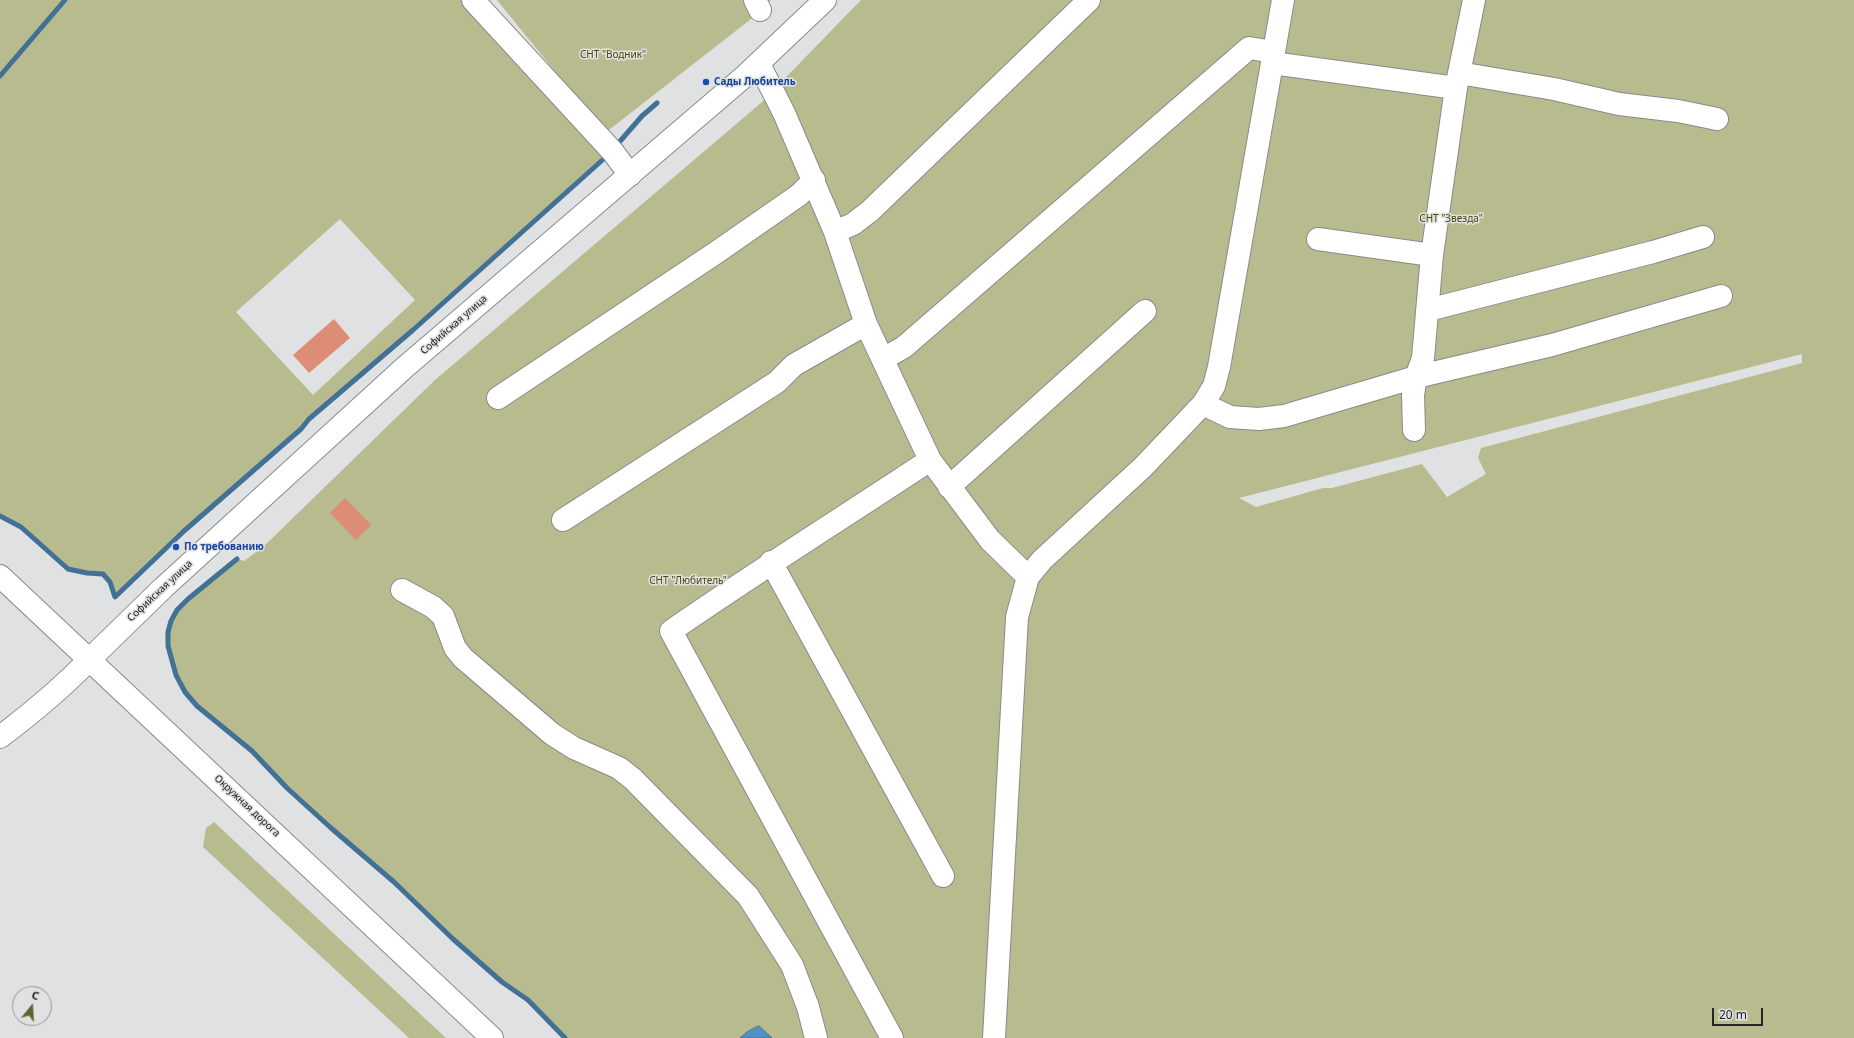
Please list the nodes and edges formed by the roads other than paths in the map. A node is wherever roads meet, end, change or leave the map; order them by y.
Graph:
1 (473, 0) edge
2 (825, 0) edge
3 (1089, 0) edge
4 (1283, 0) edge
5 (1474, 0) edge
6 (1273, 57) junction
7 (759, 64) junction
8 (1458, 81) junction
9 (1717, 119) dead end
10 (630, 175) junction
11 (814, 180) junction
12 (835, 232) junction
13 (1703, 237) dead end
14 (1318, 239) dead end
15 (1432, 255) junction
16 (1721, 296) dead end
17 (1428, 310) junction
18 (1145, 311) dead end
19 (866, 324) junction
20 (883, 358) junction
21 (1416, 377) junction
22 (498, 398) dead end
23 (1203, 404) junction
24 (1414, 430) dead end
25 (930, 460) junction
26 (949, 487) junction
27 (563, 520) dead end
28 (771, 562) junction
29 (0, 576) edge
30 (1028, 577) junction
31 (402, 590) dead end
32 (90, 659) junction
33 (1, 734) edge
34 (943, 876) dead end
35 (492, 1038) edge
36 (816, 1038) edge
37 (892, 1038) edge
38 (994, 1038) edge

1 - 10 main road
2 - 7 main road, Софийская улица
3 - 12 main road
4 - 6 main road
5 - 8 main road
6 - 8 main road
6 - 20 main road
6 - 23 main road
7 - 10 main road, Софийская улица
7 - 11 main road
8 - 9 main road
8 - 15 main road
10 - 32 main road, Софийская улица
11 - 12 main road
11 - 22 main road
12 - 19 main road
13 - 17 main road
14 - 15 main road
15 - 17 main road
16 - 21 main road
17 - 21 main road
18 - 26 main road
19 - 20 main road
19 - 27 main road
20 - 25 main road
21 - 23 main road
21 - 24 main road
23 - 30 main road
25 - 26 main road
25 - 28 main road
26 - 30 main road
28 - 34 main road
28 - 37 main road
29 - 32 main road, Окружная дорога
30 - 38 main road
31 - 36 main road
32 - 33 main road, Софийская улица
32 - 35 main road, Окружная дорога

